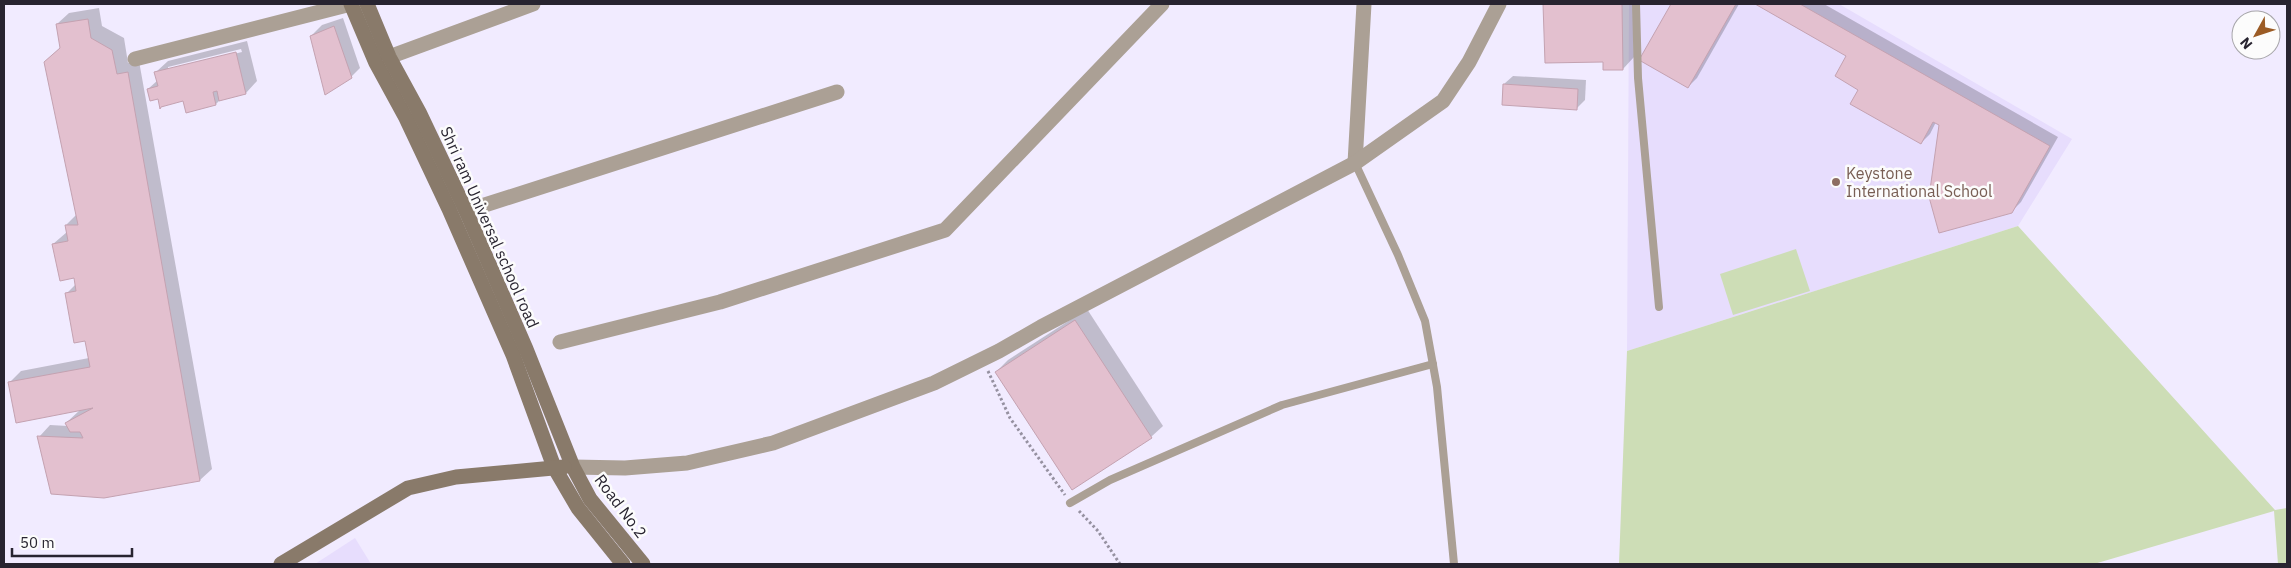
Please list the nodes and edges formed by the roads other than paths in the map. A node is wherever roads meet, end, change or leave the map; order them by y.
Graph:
1 (351, 4) edge
2 (367, 4) edge
3 (532, 4) edge
4 (1162, 4) edge
5 (1364, 4) edge
6 (1499, 4) edge
7 (1636, 4) edge
8 (389, 57) junction
9 (134, 59) dead end
10 (838, 92) dead end
11 (1355, 163) junction
12 (466, 211) junction
13 (1659, 307) dead end
14 (560, 342) dead end
15 (1433, 364) junction
16 (554, 467) junction
17 (573, 467) junction
18 (1070, 503) road end
19 (281, 564) edge
20 (623, 564) edge
21 (643, 564) edge
22 (1454, 564) edge

1 - 9 street
1 - 16 street, Shri ram Universal school road
2 - 8 street, Shri ram Universal school road
3 - 8 street
4 - 14 street
5 - 11 street
6 - 11 street
7 - 13 lane
8 - 12 street, Shri ram Universal school road
10 - 12 street
11 - 15 lane
11 - 17 street
12 - 17 street, Shri ram Universal school road
15 - 18 lane
15 - 22 lane
16 - 17 street
16 - 19 street
16 - 20 street, Shri ram Universal school road
17 - 21 street, Road No.2

